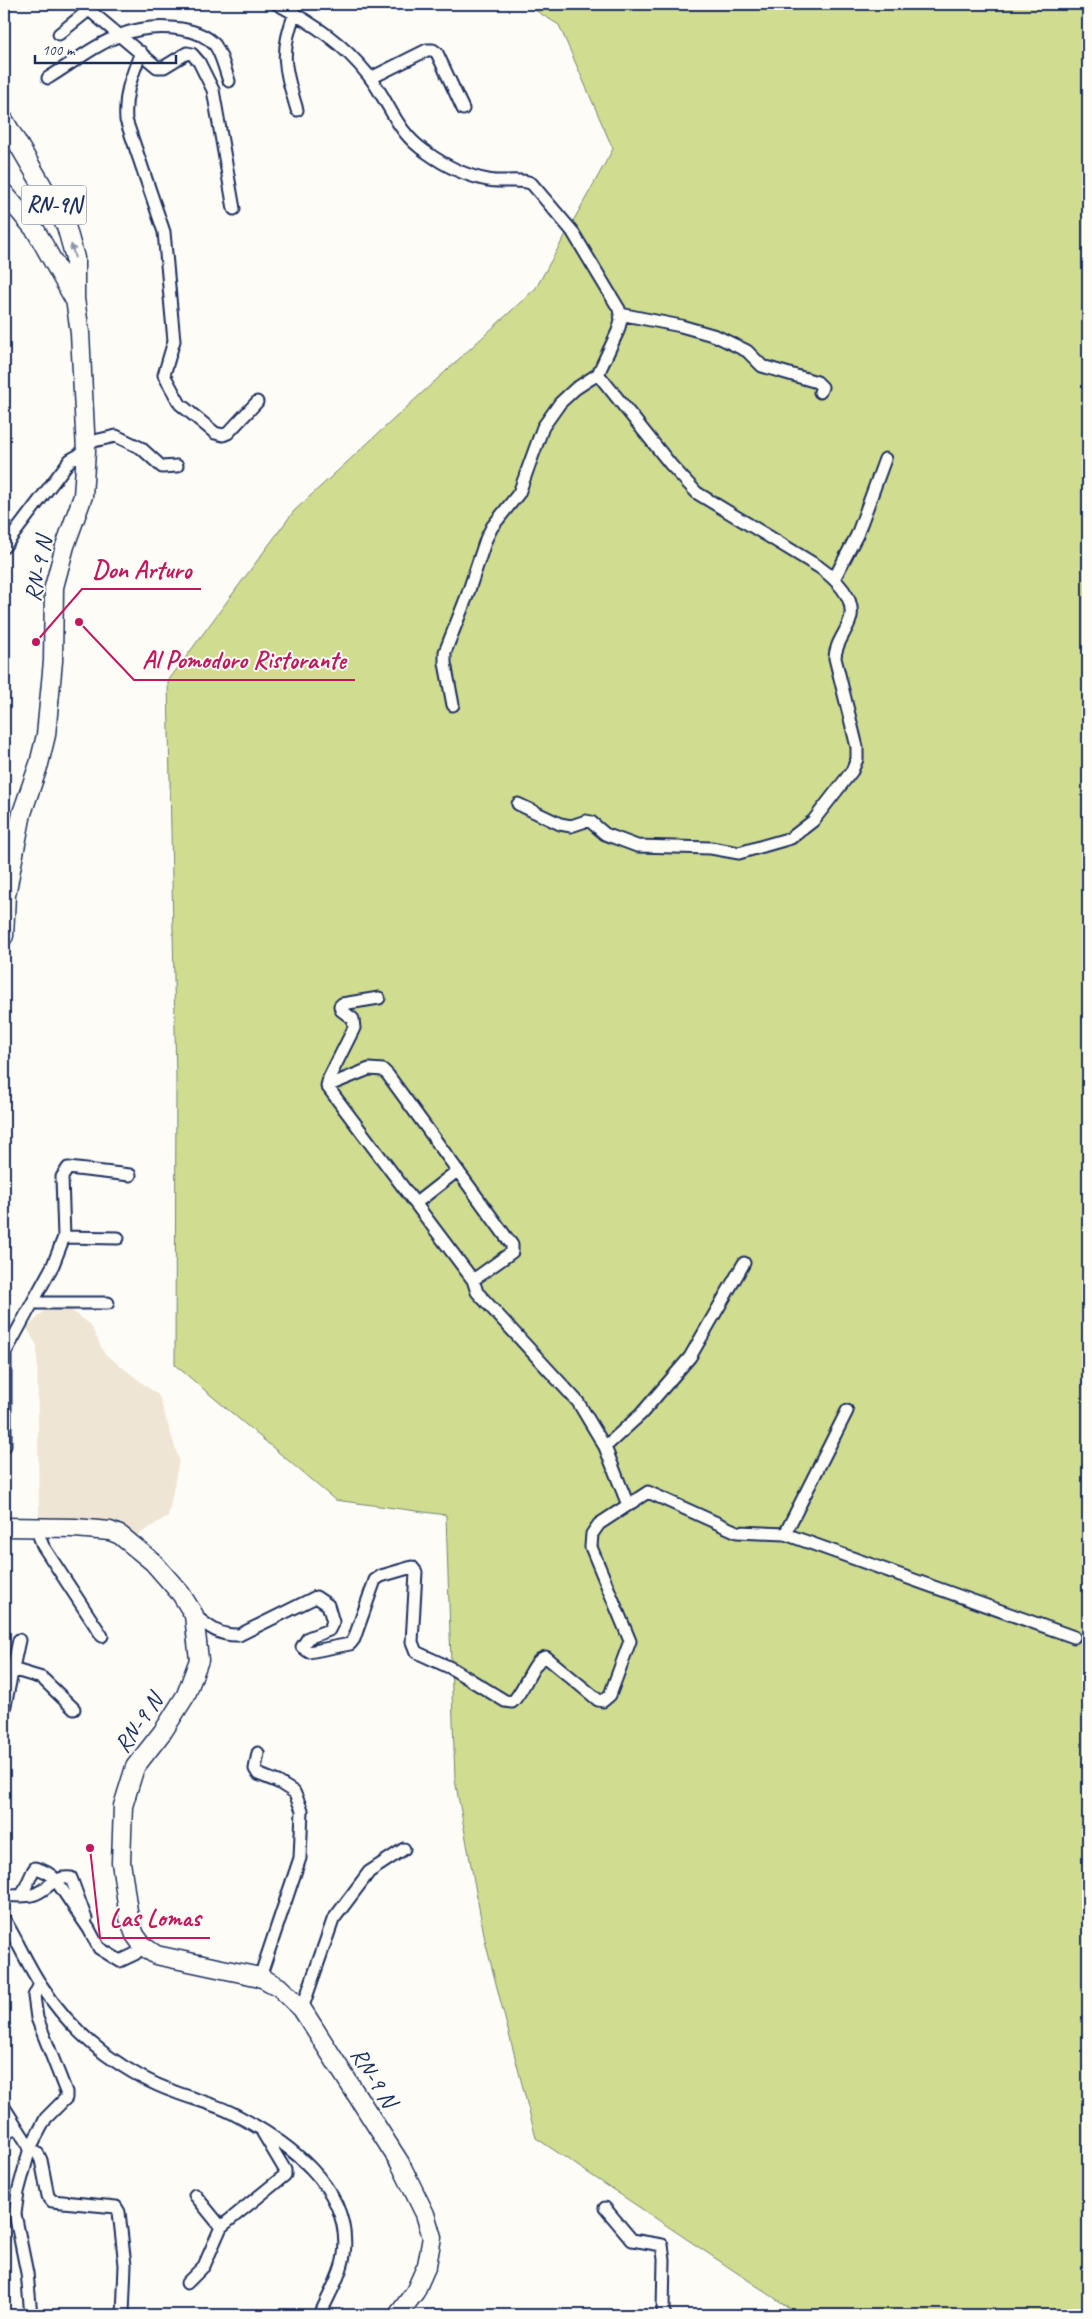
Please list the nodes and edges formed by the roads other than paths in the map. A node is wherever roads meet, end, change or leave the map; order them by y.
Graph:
1 (277, 4) edge
2 (86, 7) edge
3 (295, 13) junction
4 (59, 34) dead end
5 (120, 34) junction
6 (141, 52) junction
7 (48, 78) dead end
8 (371, 78) junction
9 (229, 81) dead end
10 (463, 109) dead end
11 (298, 110) dead end
12 (4, 120) edge
13 (4, 192) edge
14 (234, 208) dead end
15 (74, 299) junction
16 (620, 314) junction
17 (598, 374) junction
18 (820, 392) dead end
19 (257, 402) dead end
20 (85, 447) junction
21 (885, 459) dead end
22 (178, 466) dead end
23 (6, 541) edge
24 (834, 579) junction
25 (453, 705) dead end
26 (518, 804) dead end
27 (4, 936) edge
28 (379, 998) dead end
29 (328, 1086) junction
30 (458, 1171) junction
31 (130, 1175) dead end
32 (416, 1203) junction
33 (64, 1237) junction
34 (118, 1238) dead end
35 (744, 1263) dead end
36 (473, 1280) junction
37 (33, 1303) junction
38 (108, 1303) dead end
39 (4, 1354) edge
40 (847, 1411) dead end
41 (5, 1446) edge
42 (605, 1447) junction
43 (628, 1505) junction
44 (4, 1527) edge
45 (36, 1528) junction
46 (786, 1534) junction
47 (194, 1615) junction
48 (102, 1636) dead end
49 (1074, 1637) dead end
50 (19, 1640) dead end
51 (12, 1669) junction
52 (4, 1710) edge
53 (74, 1710) dead end
54 (258, 1753) dead end
55 (404, 1849) dead end
56 (55, 1879) junction
57 (22, 1895) junction
58 (4, 1896) edge
59 (4, 1920) edge
60 (143, 1946) junction
61 (260, 1977) junction
62 (40, 1984) junction
63 (302, 2009) junction
64 (4, 2107) edge
65 (15, 2125) junction
66 (261, 2129) junction
67 (4, 2137) edge
68 (30, 2148) junction
69 (195, 2195) dead end
70 (605, 2208) dead end
71 (221, 2227) junction
72 (187, 2283) dead end
73 (31, 2315) edge
74 (123, 2315) edge
75 (320, 2315) edge
76 (398, 2315) edge
77 (665, 2315) edge

1 - 3 street
2 - 4 street
2 - 5 street
3 - 8 street
3 - 11 street
5 - 6 street
5 - 7 street
5 - 9 street
6 - 14 street
6 - 19 street
8 - 10 street
8 - 16 street
15 -> 12 main road, RN-9N
13 - 15 main road, RN-9N
15 - 20 main road, RN-9 N / RN-9N
16 - 17 street
16 - 18 street
17 - 24 street
17 - 25 street
20 - 22 street
20 - 23 street
20 - 27 main road, RN-9 N / RN-9N
21 - 24 street
24 - 26 street
28 - 29 street
29 - 30 street
29 - 32 street
30 - 32 street
30 - 36 street
31 - 33 street
32 - 36 street
33 - 34 street
33 - 37 street
35 - 42 street
36 - 42 street
37 - 38 street
37 - 39 street
39 - 41 street
40 - 46 street
42 - 43 street
43 - 46 street
43 - 47 street
44 - 45 main road, RN-9 N
45 - 47 main road, RN-9 N
45 - 48 street
46 - 49 street
47 - 60 main road, RN-9 N
50 - 51 street
51 - 52 street
51 - 53 street
54 - 61 street
55 - 63 street
56 - 57 street
56 - 57 street
56 - 60 street
57 - 58 street
59 - 62 street
60 - 61 main road, RN-9 N
61 - 63 main road, RN-9 N
62 - 66 street
62 - 68 street
63 - 76 main road, RN-9 N
64 - 65 street
65 - 67 street
65 - 68 street
66 - 71 street
66 - 75 street
68 - 73 street
68 - 74 street
69 - 71 street
70 - 77 street
71 - 72 street

